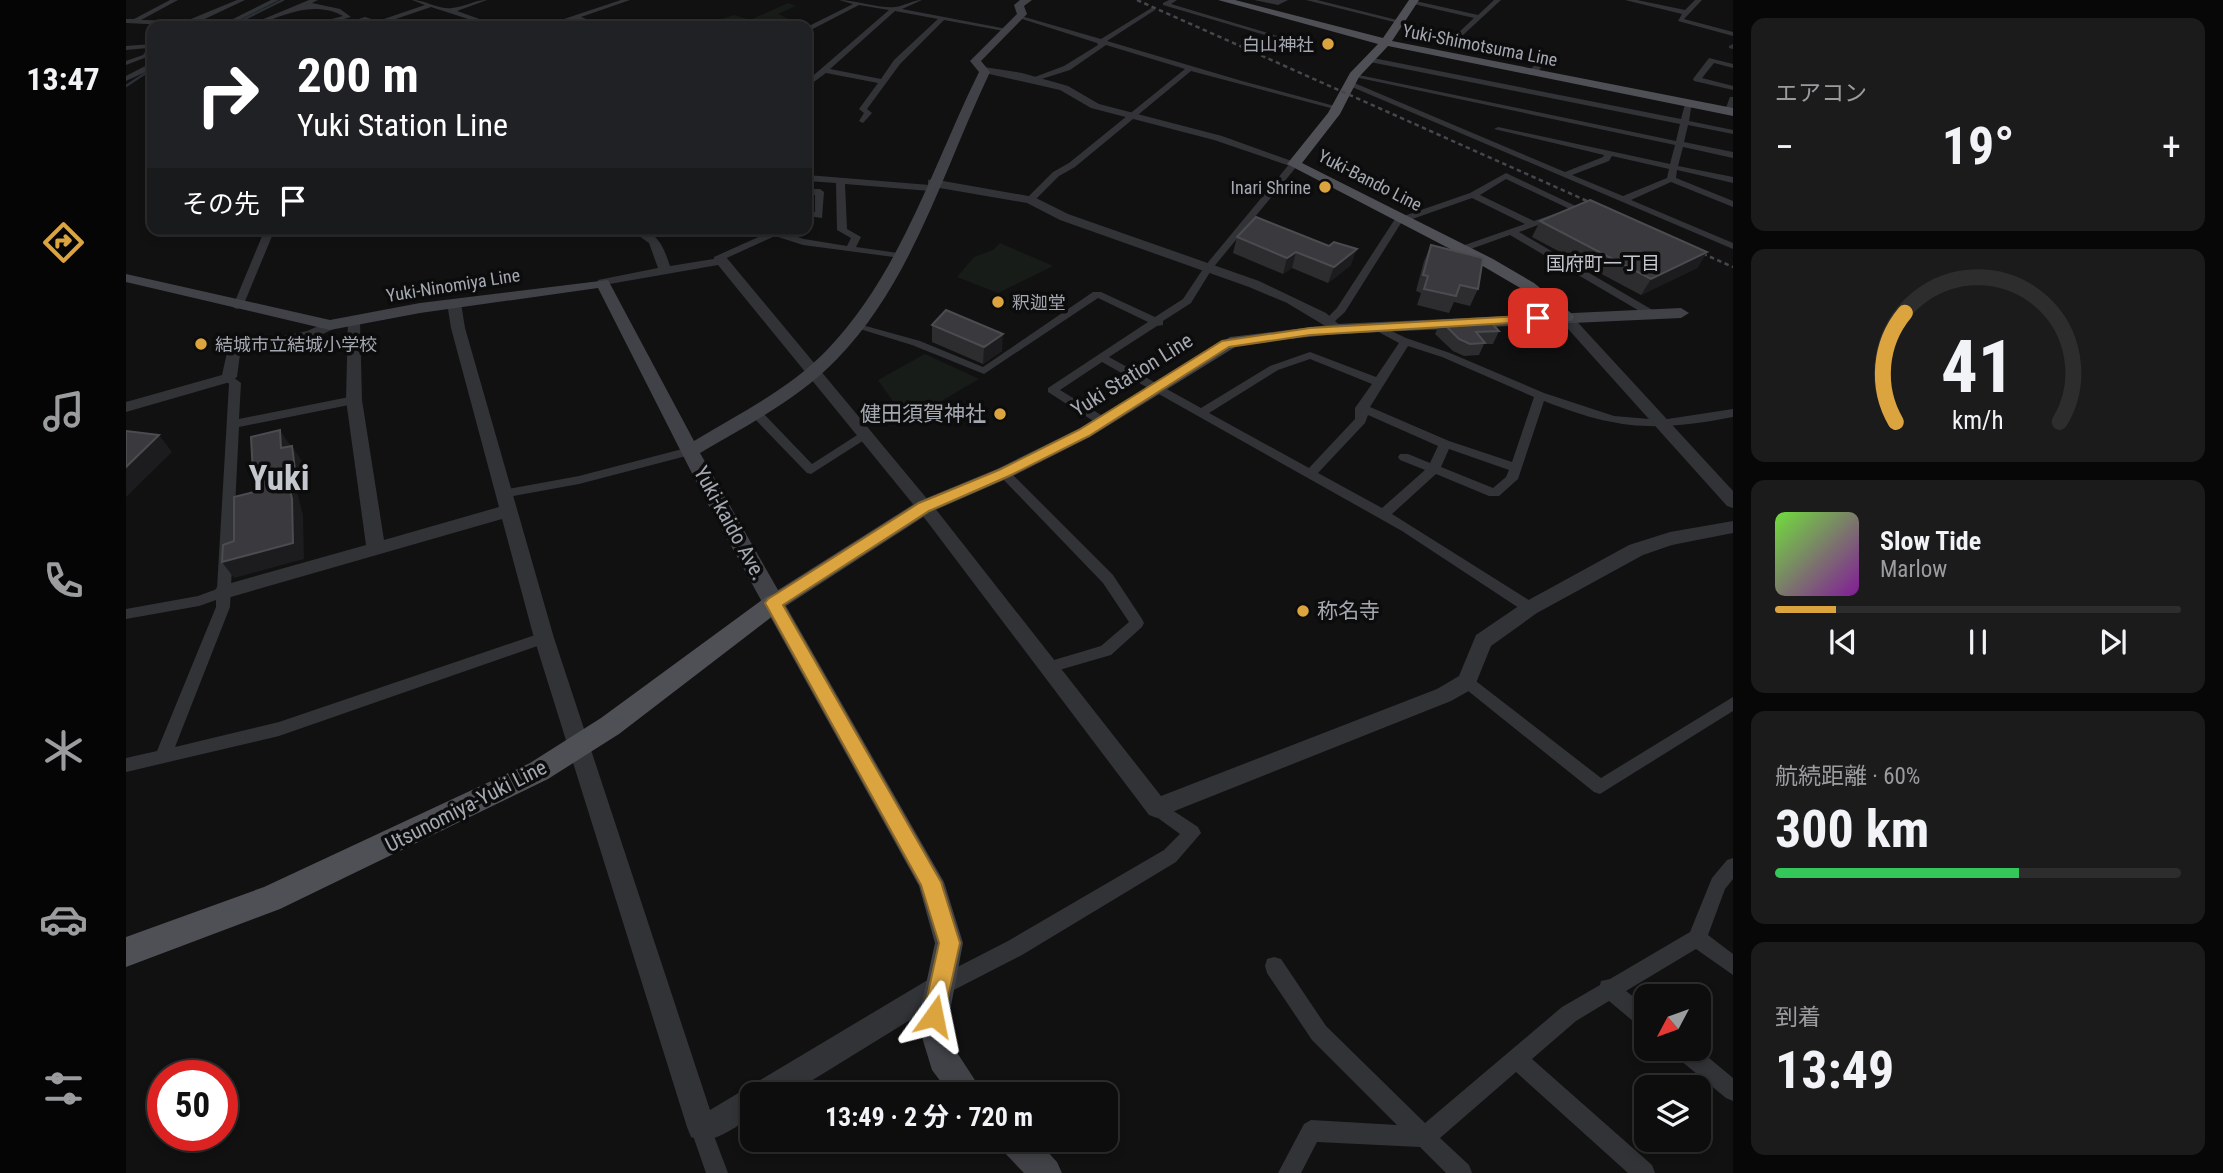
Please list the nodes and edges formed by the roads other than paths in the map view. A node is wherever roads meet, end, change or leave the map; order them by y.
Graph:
1 (175, 0) edge
2 (242, 0) edge
3 (276, 0) edge
4 (315, 0) edge
5 (415, 0) edge
6 (484, 0) edge
7 (842, 0) edge
8 (919, 0) edge
9 (1027, 0) edge
10 (1174, 0) edge
11 (1224, 0) edge
12 (1257, 0) edge
13 (1285, 0) edge
14 (1310, 0) edge
15 (1340, 0) edge
16 (1498, 0) edge
17 (1628, 0) edge
18 (1668, 0) edge
19 (620, 1) edge
20 (1412, 1) edge
21 (908, 2) edge
22 (1697, 3) edge
23 (305, 4) junction
24 (432, 5) junction
25 (856, 5) junction
26 (1330, 6) junction
27 (1153, 9) dead end
28 (893, 10) junction
29 (451, 11) junction
30 (1688, 13) junction
31 (574, 17) junction
32 (1019, 17) junction
33 (1479, 17) junction
34 (942, 19) junction
35 (136, 20) junction
36 (126, 21) edge
37 (147, 21) edge
38 (198, 21) edge
39 (232, 21) edge
40 (262, 21) edge
41 (330, 21) dead end
42 (391, 21) edge
43 (481, 21) edge
44 (562, 21) edge
45 (586, 21) edge
46 (1398, 21) junction
47 (1733, 26) edge
48 (812, 27) edge
49 (1004, 29) junction
50 (1724, 32) junction
51 (1733, 34) edge
52 (1100, 43) junction
53 (1385, 43) junction
54 (1308, 46) dead end
55 (147, 47) edge
56 (126, 48) edge
57 (147, 53) edge
58 (1368, 60) junction
59 (126, 63) edge
60 (1733, 66) edge
61 (147, 68) edge
62 (1189, 69) junction
63 (823, 70) junction
64 (984, 70) junction
65 (1531, 73) junction
66 (126, 79) edge
67 (812, 80) edge
68 (1035, 80) junction
69 (1352, 80) junction
70 (882, 81) junction
71 (1733, 88) edge
72 (1519, 90) junction
73 (1422, 91) junction
74 (1689, 104) junction
75 (1731, 107) edge
76 (1338, 108) junction
77 (1509, 109) junction
78 (1412, 110) junction
79 (1131, 116) junction
80 (863, 121) dead end
81 (1685, 123) junction
82 (1498, 129) junction
83 (1733, 132) edge
84 (1491, 142) junction
85 (1679, 144) junction
86 (1609, 153) junction
87 (1733, 155) edge
88 (1294, 164) junction
89 (1673, 167) junction
90 (1567, 174) junction
91 (812, 177) edge
92 (1671, 179) junction
93 (841, 180) junction
94 (1733, 180) edge
95 (931, 186) junction
96 (812, 192) edge
97 (1473, 195) junction
98 (1625, 199) junction
99 (1030, 200) junction
100 (1733, 204) edge
101 (812, 214) edge
102 (1404, 218) junction
103 (1533, 224) junction
104 (1511, 232) junction
105 (267, 235) edge
106 (645, 235) edge
107 (771, 235) edge
108 (781, 235) edge
109 (1733, 246) edge
110 (850, 249) junction
111 (1462, 249) junction
112 (898, 256) junction
113 (717, 259) junction
114 (1208, 268) junction
115 (665, 270) junction
116 (126, 278) edge
117 (603, 283) junction
118 (454, 303) junction
119 (237, 306) junction
120 (1681, 313) dead end
121 (1652, 314) junction
122 (1565, 317) junction
123 (353, 322) junction
124 (1159, 323) junction
125 (1334, 324) junction
126 (330, 325) junction
127 (855, 326) junction
128 (1377, 327) junction
129 (1405, 342) junction
130 (1102, 358) junction
131 (814, 372) junction
132 (229, 376) junction
133 (1380, 383) junction
134 (1155, 388) junction
135 (1540, 396) junction
136 (354, 400) junction
137 (126, 407) edge
138 (1361, 408) junction
139 (755, 412) junction
140 (1201, 413) junction
141 (1733, 413) edge
142 (1102, 421) junction
143 (1660, 423) junction
144 (233, 424) junction
145 (866, 435) junction
146 (1445, 444) junction
147 (690, 451) junction
148 (1404, 457) dead end
149 (1517, 468) junction
150 (1434, 469) junction
151 (1004, 473) junction
152 (1311, 473) junction
153 (505, 502) junction
154 (1733, 502) edge
155 (924, 507) junction
156 (1383, 515) junction
157 (1733, 527) edge
158 (376, 549) junction
159 (224, 592) junction
160 (774, 603) junction
161 (1530, 608) junction
162 (126, 614) edge
163 (544, 638) junction
164 (1049, 667) junction
165 (1467, 682) junction
166 (1733, 703) edge
167 (580, 747) junction
168 (163, 756) junction
169 (126, 765) edge
170 (1157, 808) junction
171 (1733, 866) edge
172 (1697, 939) junction
173 (126, 952) edge
174 (1274, 966) dead end
175 (1733, 966) edge
176 (940, 987) junction
177 (1608, 988) junction
178 (1634, 1009) edge
179 (1517, 1059) junction
180 (1697, 1061) edge
181 (783, 1082) edge
182 (960, 1082) edge
183 (1733, 1091) edge
184 (740, 1107) edge
185 (701, 1127) junction
186 (1425, 1137) junction
187 (1026, 1152) edge
188 (717, 1173) edge
189 (1046, 1173) edge
190 (1289, 1173) edge
191 (1461, 1173) edge
192 (1644, 1173) edge

1 - 35 street
2 - 38 street
3 - 39 street
4 - 23 street
5 - 24 street
6 - 29 street
7 - 25 street
8 - 21 street
9 - 32 main road, Yuki-kaido Ave.
10 - 54 street
11 - 53 main road, Yuki-Shimotsuma Line
12 - 13 street
14 - 26 street
15 - 26 street
16 - 33 street
17 - 30 street
18 - 22 street
19 - 31 street
20 - 33 street
20 - 46 main road, Yuki-Bando Line
21 - 28 street
22 - 30 street
23 - 40 street
23 - 41 street
24 - 29 street
24 - 42 street
25 - 28 street
25 - 48 street
26 - 46 street
27 - 52 street
28 - 34 street
28 - 63 street
29 - 43 street
30 - 50 street
31 - 44 street
31 - 45 street
32 - 49 main road, Yuki-kaido Ave.
32 - 52 street
33 - 65 street
34 - 49 street
34 - 70 street
35 - 36 street
35 - 37 street
46 - 53 main road, Yuki-Bando Line
47 - 50 street
49 - 64 main road, Yuki-kaido Ave.
50 - 51 street
52 - 62 street
52 - 68 street
53 - 58 main road, Yuki-Bando Line
53 - 65 main road, Yuki-Shimotsuma Line
55 - 56 street
57 - 59 street
58 - 69 main road, Yuki-Bando Line
58 - 72 street
60 - 71 street
61 - 66 street
62 - 76 street
62 - 79 street
63 - 67 street
63 - 70 street
64 - 68 street
64 - 95 main road, Yuki-kaido Ave.
65 - 72 street
65 - 74 main road, Yuki-Shimotsuma Line
68 - 79 street
69 - 73 street
69 - 76 main road, Yuki-Bando Line
69 - 78 street
70 - 80 street
72 - 77 street
72 - 81 street
73 - 77 street
73 - 78 street
74 - 75 main road, Yuki-Shimotsuma Line
74 - 81 street
76 - 88 main road, Yuki-Bando Line
77 - 82 street
77 - 85 street
78 - 84 street
79 - 88 street
79 - 99 street
81 - 83 street
81 - 85 street
82 - 84 street
82 - 86 street
84 - 90 street
85 - 87 street
85 - 89 street
86 - 89 street
86 - 90 street
88 - 102 main road, Yuki-Bando Line
88 - 114 street
89 - 92 street
89 - 94 street
90 - 98 street
91 - 93 street
92 - 98 street
92 - 100 street
93 - 95 street
93 - 110 street
95 - 99 street
95 - 112 main road, Yuki-kaido Ave.
96 - 101 street
97 - 102 street
97 - 103 street
97 - 103 street
98 - 109 street
99 - 114 street
102 - 111 main road, Yuki-Bando Line
102 - 125 street
103 - 104 street
104 - 111 street
104 - 121 street
105 - 119 street
106 - 115 street
107 - 113 street
108 - 110 street
110 - 112 street
111 - 122 main road, Yuki-Bando Line
112 - 127 main road, Yuki-kaido Ave.
113 - 115 street
113 - 131 street
114 - 124 street
114 - 125 street
115 - 117 street
116 - 119 main road, Yuki-Ninomiya Line
117 - 118 main road, Yuki-Ninomiya Line
117 - 147 main road
118 - 123 main road, Yuki-Ninomiya Line
118 - 153 street
119 - 126 main road, Yuki-Ninomiya Line
120 - 121 main road, Yuki Station Line
121 - 122 main road, Yuki Station Line
122 - 128 main road, Yuki Station Line
122 - 143 street
123 - 126 main road, Yuki-Ninomiya Line
123 - 136 street
124 - 127 street
124 - 130 street
125 - 128 main road, Yuki Station Line
125 - 134 main road, Yuki Station Line
126 - 132 street
127 - 131 main road, Yuki-kaido Ave.
128 - 129 street
129 - 133 street
129 - 135 street
130 - 134 street
130 - 142 street
131 - 139 main road, Yuki-kaido Ave.
131 - 145 street
132 - 137 street
132 - 144 street
133 - 138 street
133 - 140 street
134 - 140 street
134 - 142 main road, Yuki Station Line
135 - 143 street
135 - 149 street
136 - 144 street
136 - 158 street
138 - 146 street
138 - 152 street
139 - 145 street
139 - 147 main road, Yuki-kaido Ave.
140 - 152 street
141 - 143 street
142 - 151 main road, Yuki Station Line
143 - 154 street
144 - 159 street
145 - 155 street
146 - 149 street
146 - 150 street
147 - 153 street
147 - 160 main road, Yuki-kaido Ave.
148 - 150 street
149 - 150 street
150 - 156 street
151 - 155 main road, Yuki Station Line
151 - 164 street
152 - 156 street
153 - 158 street
153 - 163 street
155 - 160 main road, Yuki Station Line
155 - 164 street
156 - 161 street
157 - 161 street
158 - 159 street
159 - 162 street
159 - 168 street
160 - 167 main road, Utsunomiya-Yuki Line
160 - 176 main road, Yuki-kaido Ave.
161 - 165 street
163 - 167 street
163 - 168 street
164 - 170 street
165 - 166 street
165 - 170 street
167 - 173 main road, Utsunomiya-Yuki Line
167 - 185 street
168 - 169 street
170 - 176 street
171 - 172 street
172 - 175 street
172 - 177 street
174 - 186 street
176 - 181 street
176 - 182 main road, Yuki-kaido Ave.
177 - 178 street
177 - 179 street
179 - 186 street
179 - 192 street
180 - 183 street
184 - 185 street
185 - 188 street
186 - 190 street
186 - 191 street
187 - 189 main road

